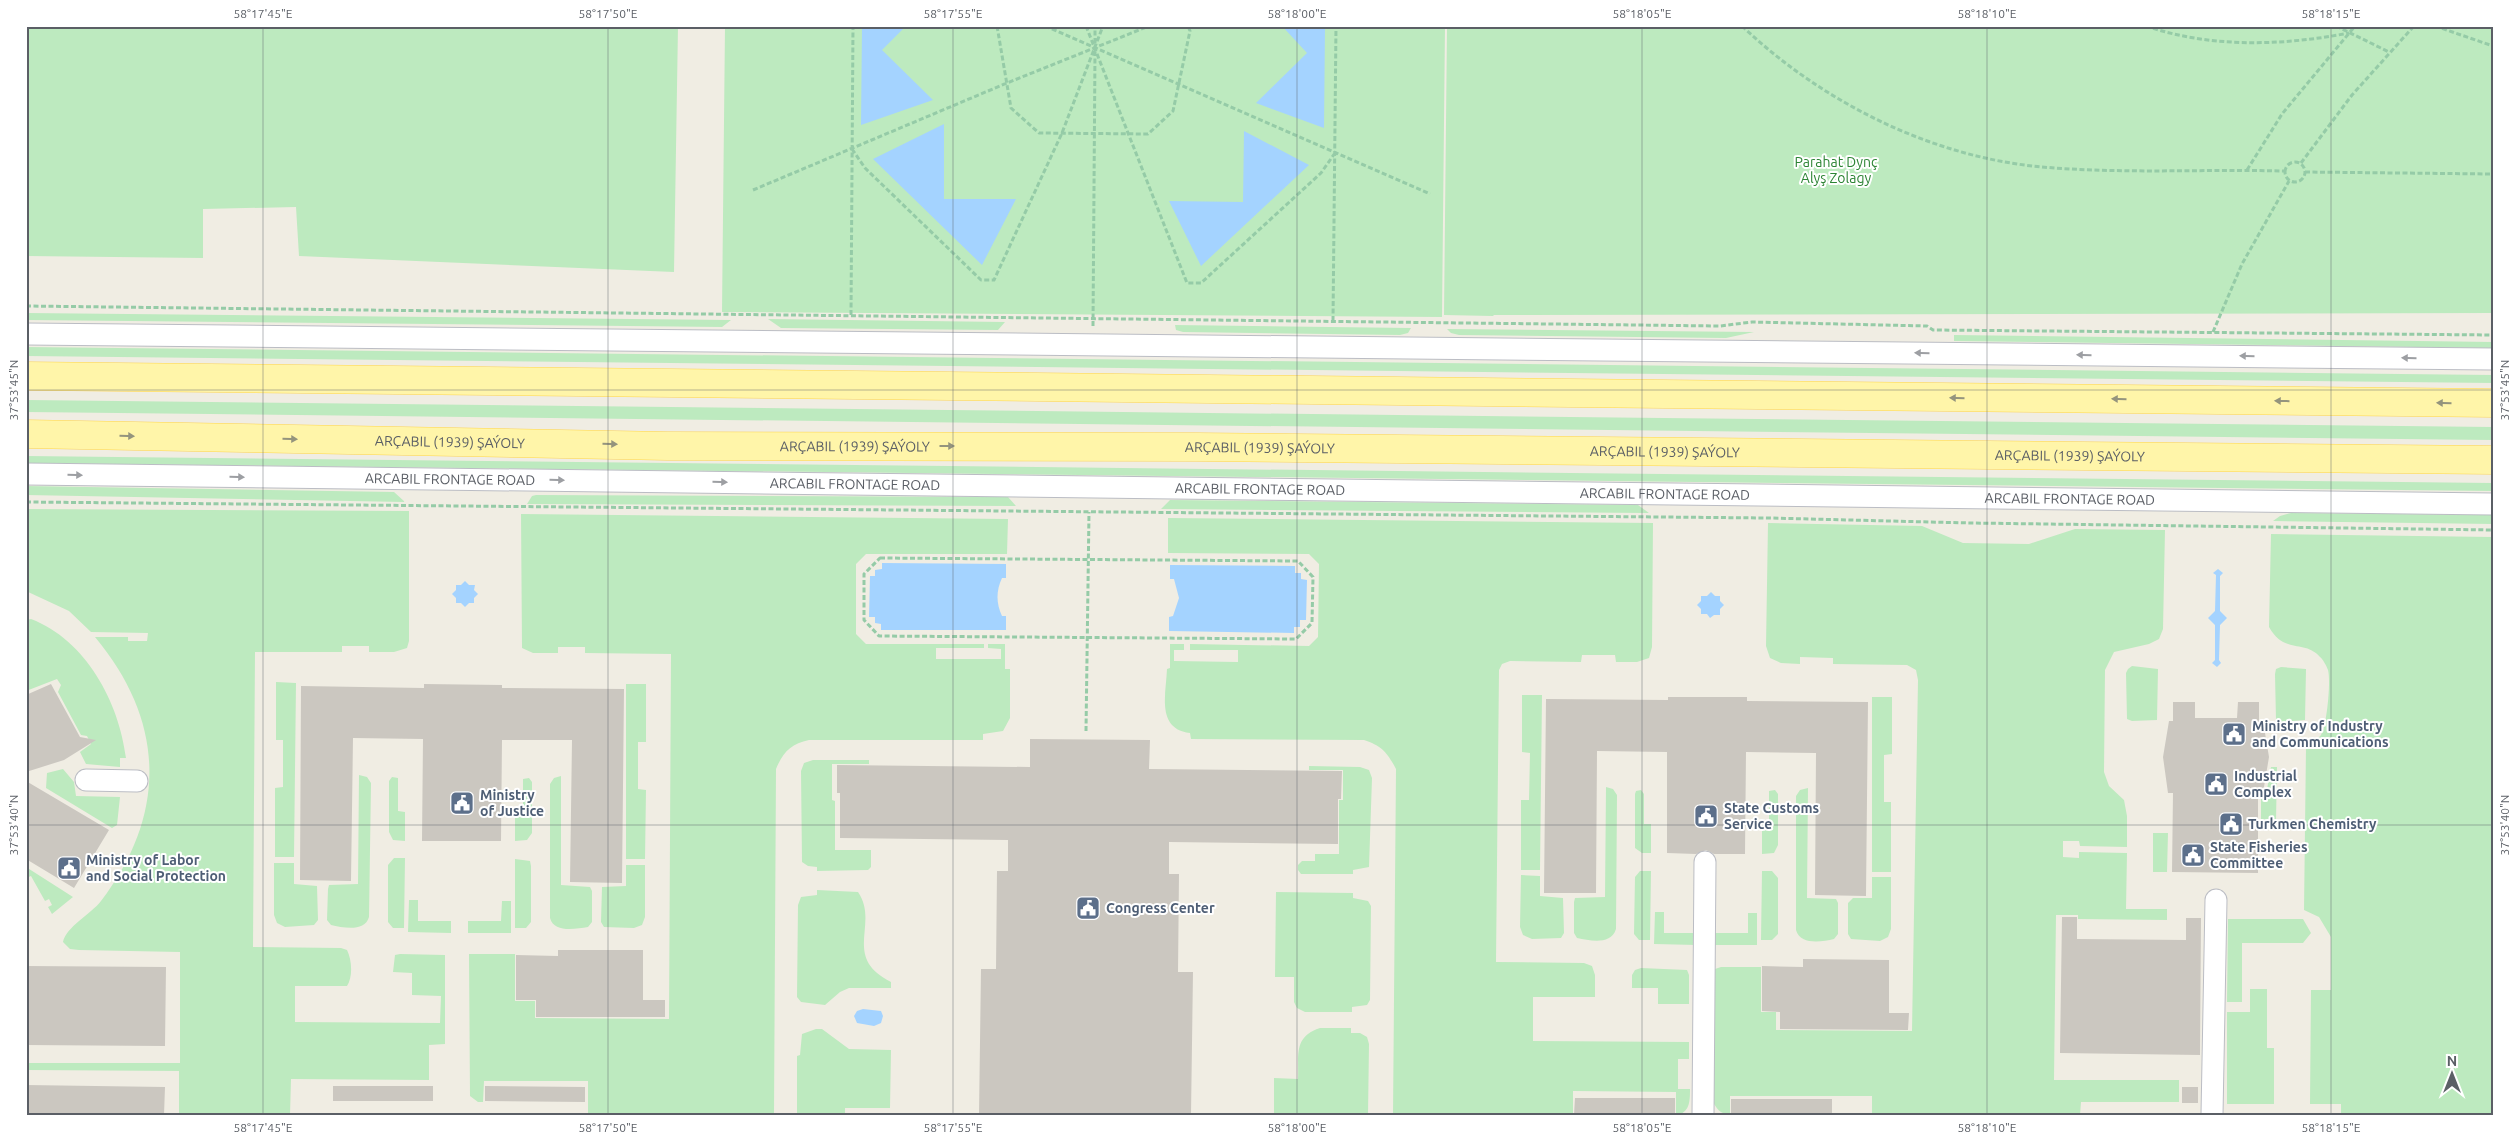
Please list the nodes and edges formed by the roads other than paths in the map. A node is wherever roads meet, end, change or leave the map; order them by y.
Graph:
1 (26, 334) edge
2 (2493, 358) edge
3 (26, 376) edge
4 (2493, 404) edge
5 (26, 434) edge
6 (2493, 460) edge
7 (26, 474) edge
8 (2493, 504) edge
9 (86, 780) dead end
10 (138, 781) dead end
11 (1705, 862) dead end
12 (2216, 900) dead end
13 (1703, 1115) edge
14 (2212, 1115) edge

2 -> 1 street
4 -> 3 main road
5 -> 6 main road, ARÇABIL (1939) ŞAÝOLY
7 -> 8 street, ARCABIL FRONTAGE ROAD
9 - 10 street
11 - 13 street
12 - 14 street

